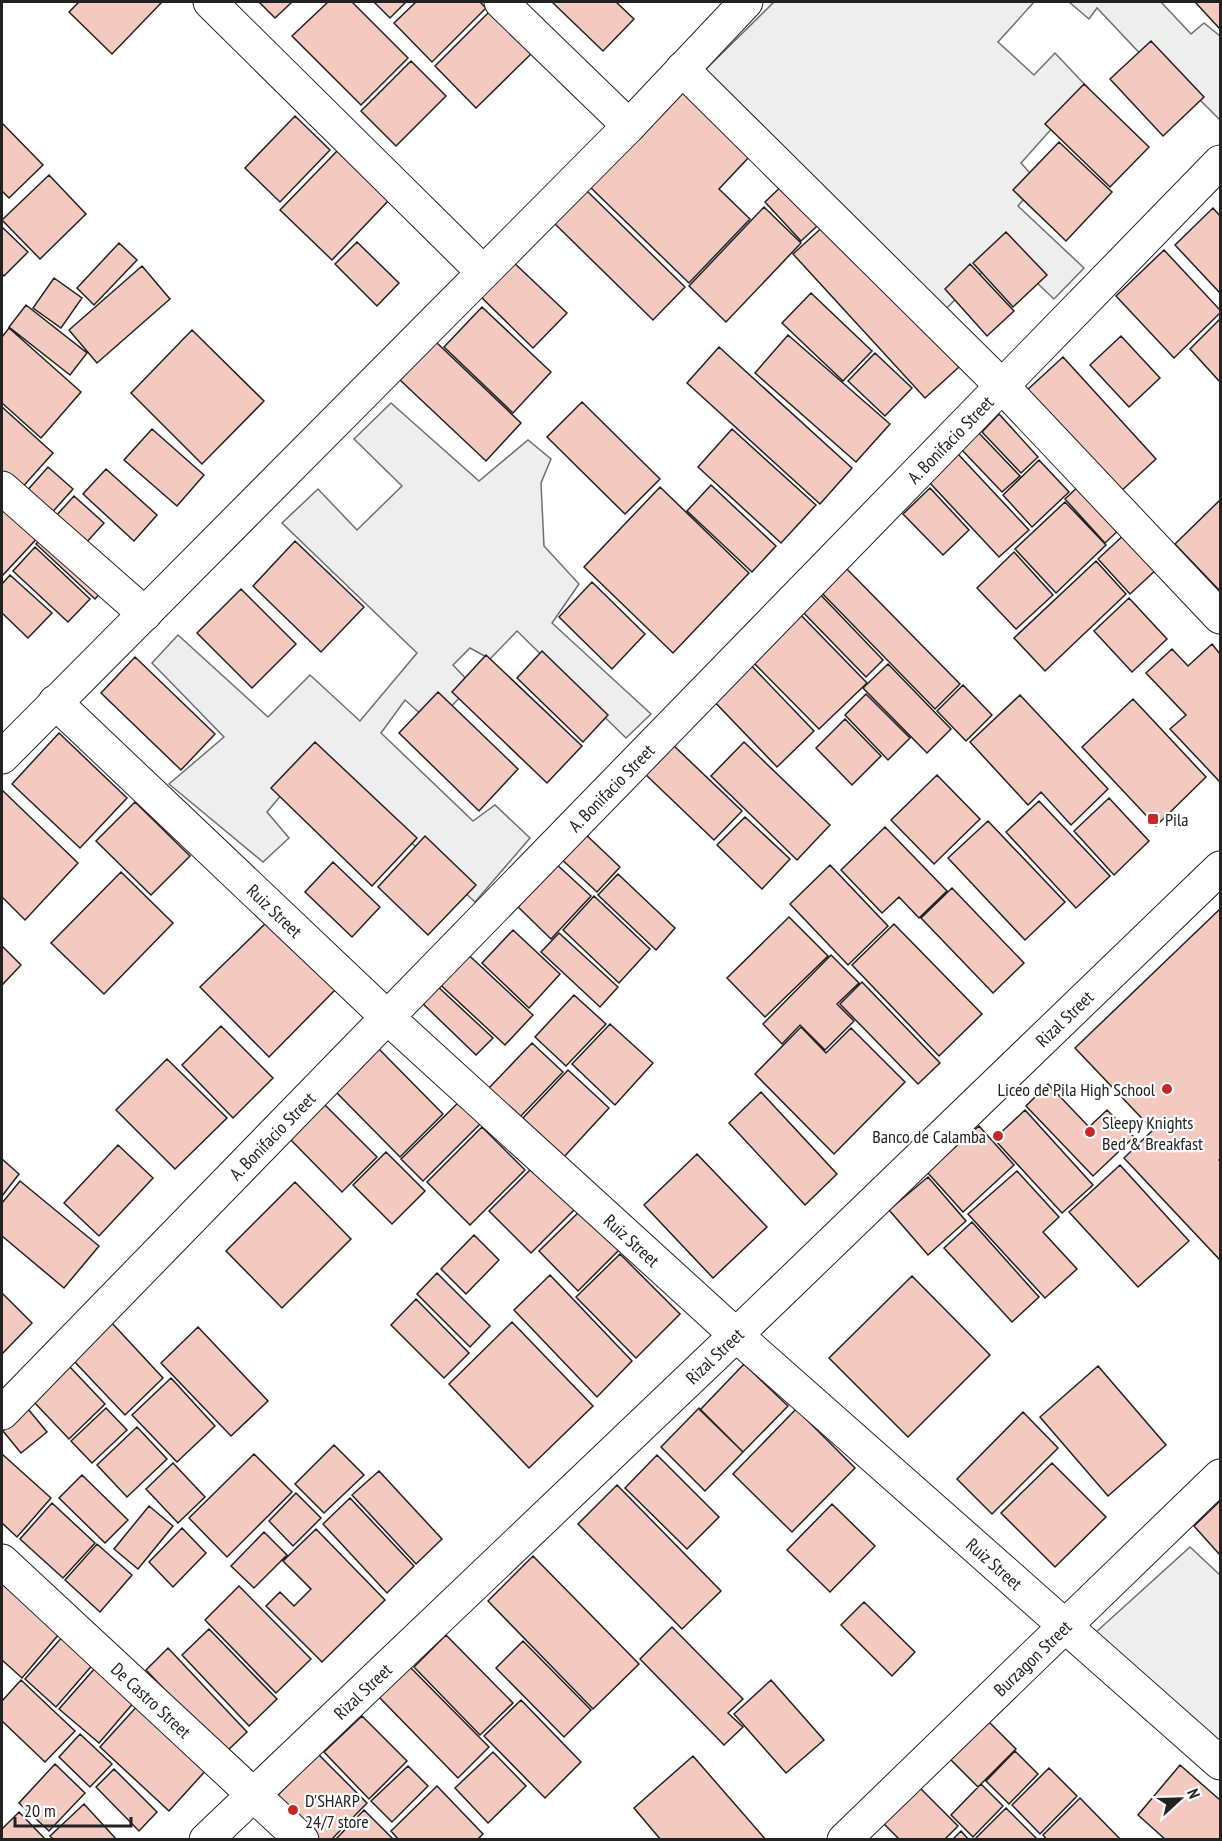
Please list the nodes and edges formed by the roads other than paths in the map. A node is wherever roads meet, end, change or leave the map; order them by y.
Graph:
1 (210, 2) edge
2 (501, 2) edge
3 (746, 2) edge
4 (682, 69) junction
5 (629, 126) junction
6 (1221, 162) edge
7 (483, 272) junction
8 (1002, 386) junction
9 (2, 488) edge
10 (145, 614) junction
11 (1221, 617) edge
12 (55, 702) junction
13 (2, 757) edge
14 (1221, 868) edge
15 (387, 1017) junction
16 (736, 1335) junction
17 (2, 1413) edge
18 (1221, 1476) edge
19 (2, 1561) edge
20 (1066, 1627) junction
21 (1221, 1763) edge
22 (254, 1794) junction
23 (206, 1839) edge
24 (302, 1839) edge
25 (844, 1839) edge

1 - 7 street
2 - 5 street
3 - 4 street
4 - 5 street
4 - 8 street
5 - 7 street
6 - 8 street, A. Bonifacio Street
7 - 10 street
8 - 11 street
8 - 15 street, A. Bonifacio Street
9 - 10 street
10 - 12 street
12 - 13 street
12 - 15 street, Ruiz Street
14 - 16 street, Rizal Street
15 - 16 street, Ruiz Street
15 - 17 street, A. Bonifacio Street
16 - 20 street, Ruiz Street
16 - 22 street, Rizal Street
18 - 20 street, Burzagon Street
19 - 22 street, De Castro Street
20 - 21 street, Ruiz Street
20 - 25 street, Burzagon Street
22 - 23 street, Rizal Street
22 - 24 street, De Castro Street

